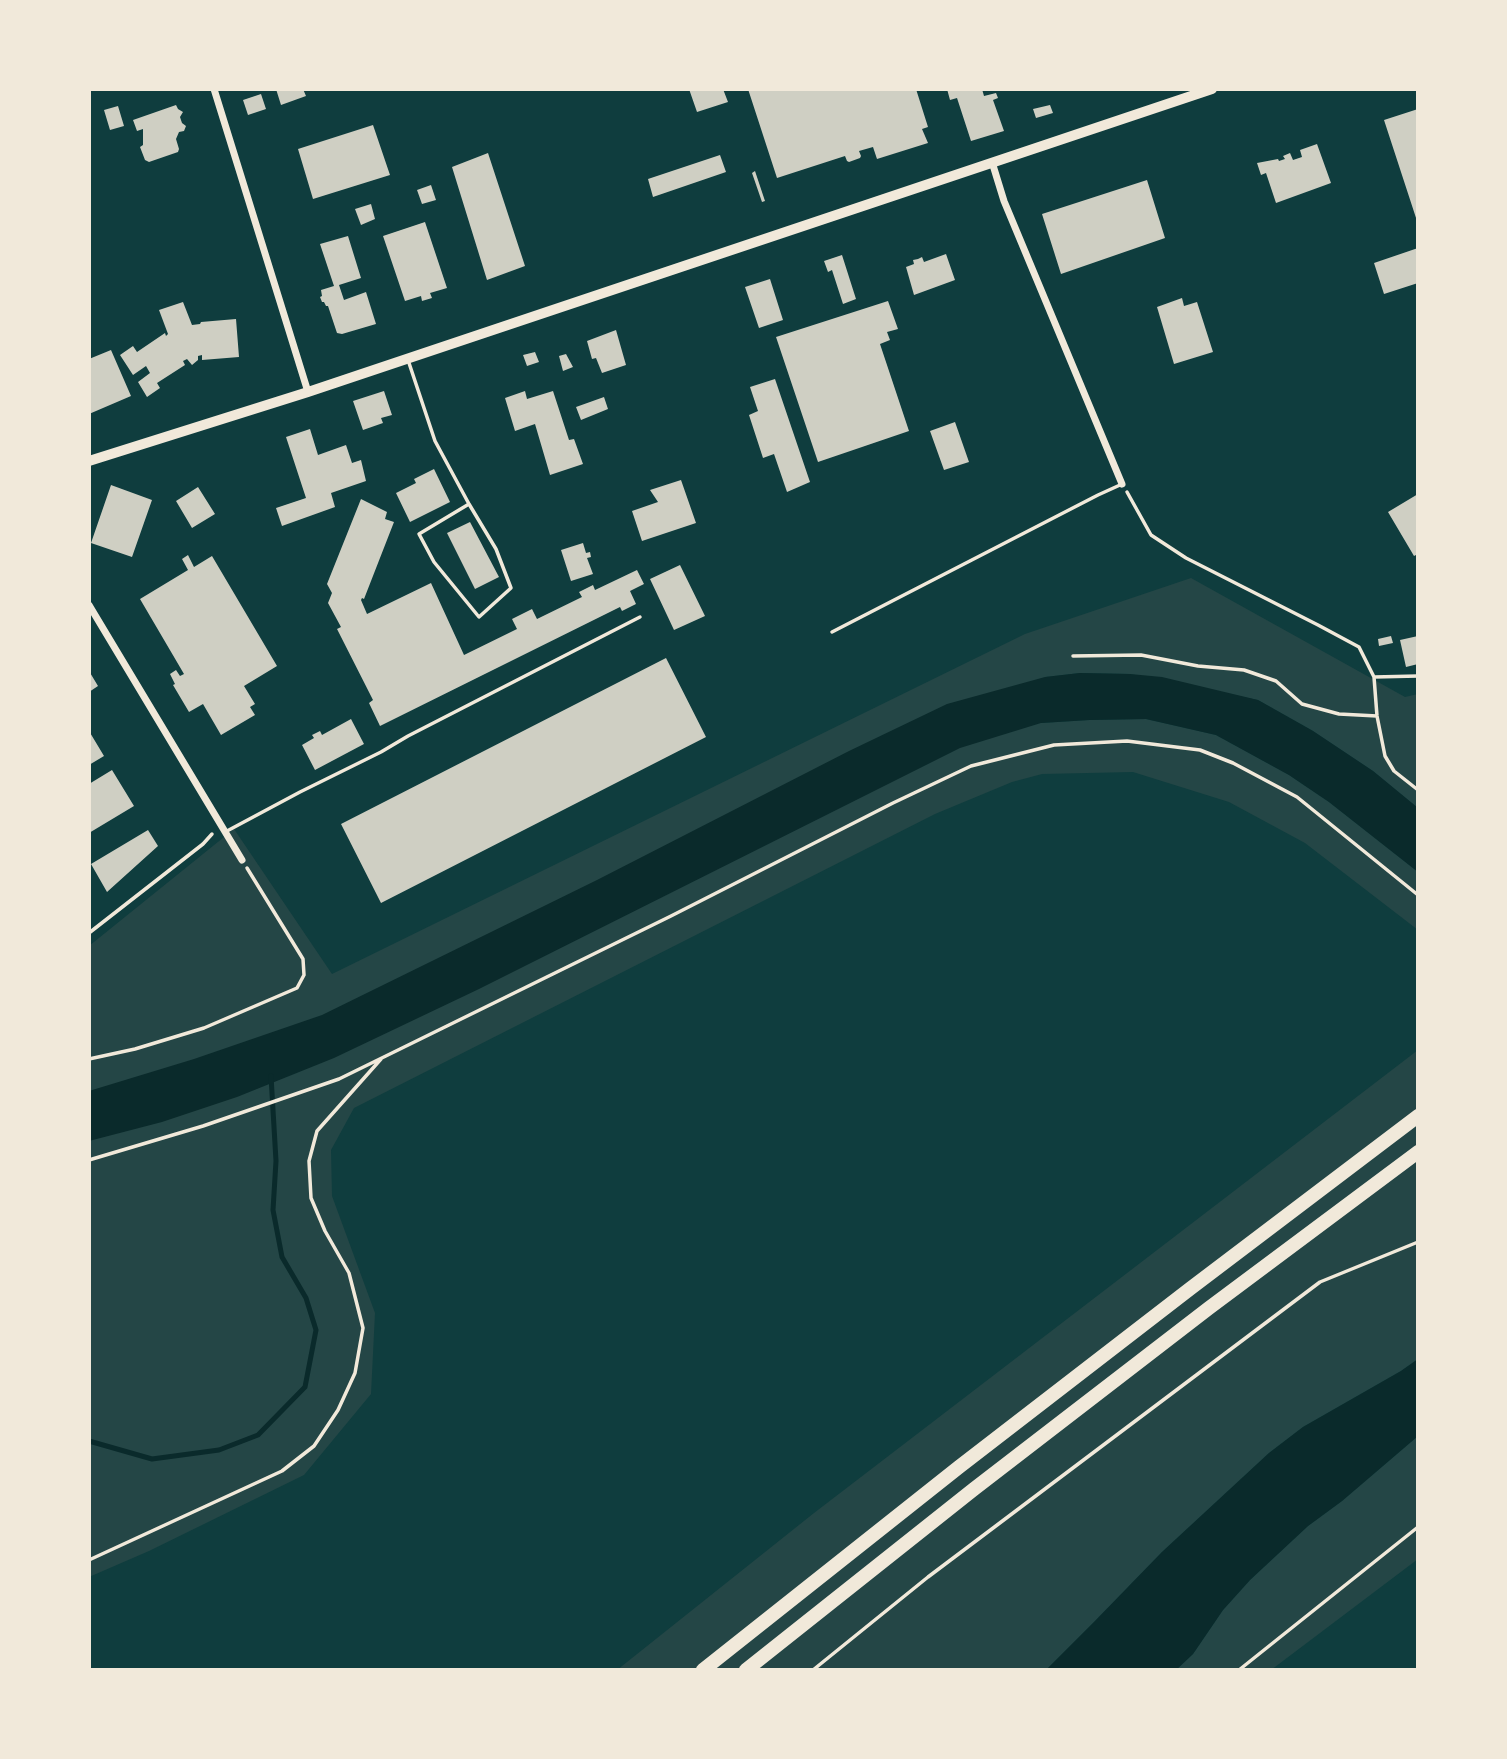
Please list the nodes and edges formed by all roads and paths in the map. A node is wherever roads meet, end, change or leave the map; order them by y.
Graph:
1 (214, 89) edge
2 (1212, 89) edge
3 (992, 162) junction
4 (407, 358) junction
5 (308, 392) junction
6 (89, 461) edge
7 (1122, 484) junction
8 (470, 504) junction
9 (89, 605) edge
10 (639, 617) dead end
11 (832, 632) dead end
12 (1073, 656) dead end
13 (1418, 676) edge
14 (1374, 677) junction
15 (1377, 716) junction
16 (1418, 790) edge
17 (223, 828) junction
18 (242, 860) joint
19 (1418, 895) edge
20 (89, 933) edge
21 (383, 1057) junction
22 (89, 1059) edge
23 (1418, 1116) edge
24 (1418, 1152) edge
25 (89, 1160) edge
26 (1418, 1242) edge
27 (1418, 1527) edge
28 (89, 1560) edge
29 (703, 1670) edge
30 (746, 1670) edge
31 (813, 1670) edge
32 (1239, 1670) edge

1 - 5 street
2 - 3 street
3 - 4 street
3 - 7 street
4 - 5 street
4 - 8 lane
5 - 6 street
7 - 11 lane
7 - 14 path
8 - 8 lane
9 - 17 street
10 - 17 lane
12 - 15 path
13 - 14 path
14 - 15 path
15 - 16 path
17 - 18 street
17 - 20 path
18 - 22 path
19 - 21 path
21 - 25 path
21 - 28 path
23 - 29 highway
24 - 30 highway
26 - 31 path
27 - 32 path

